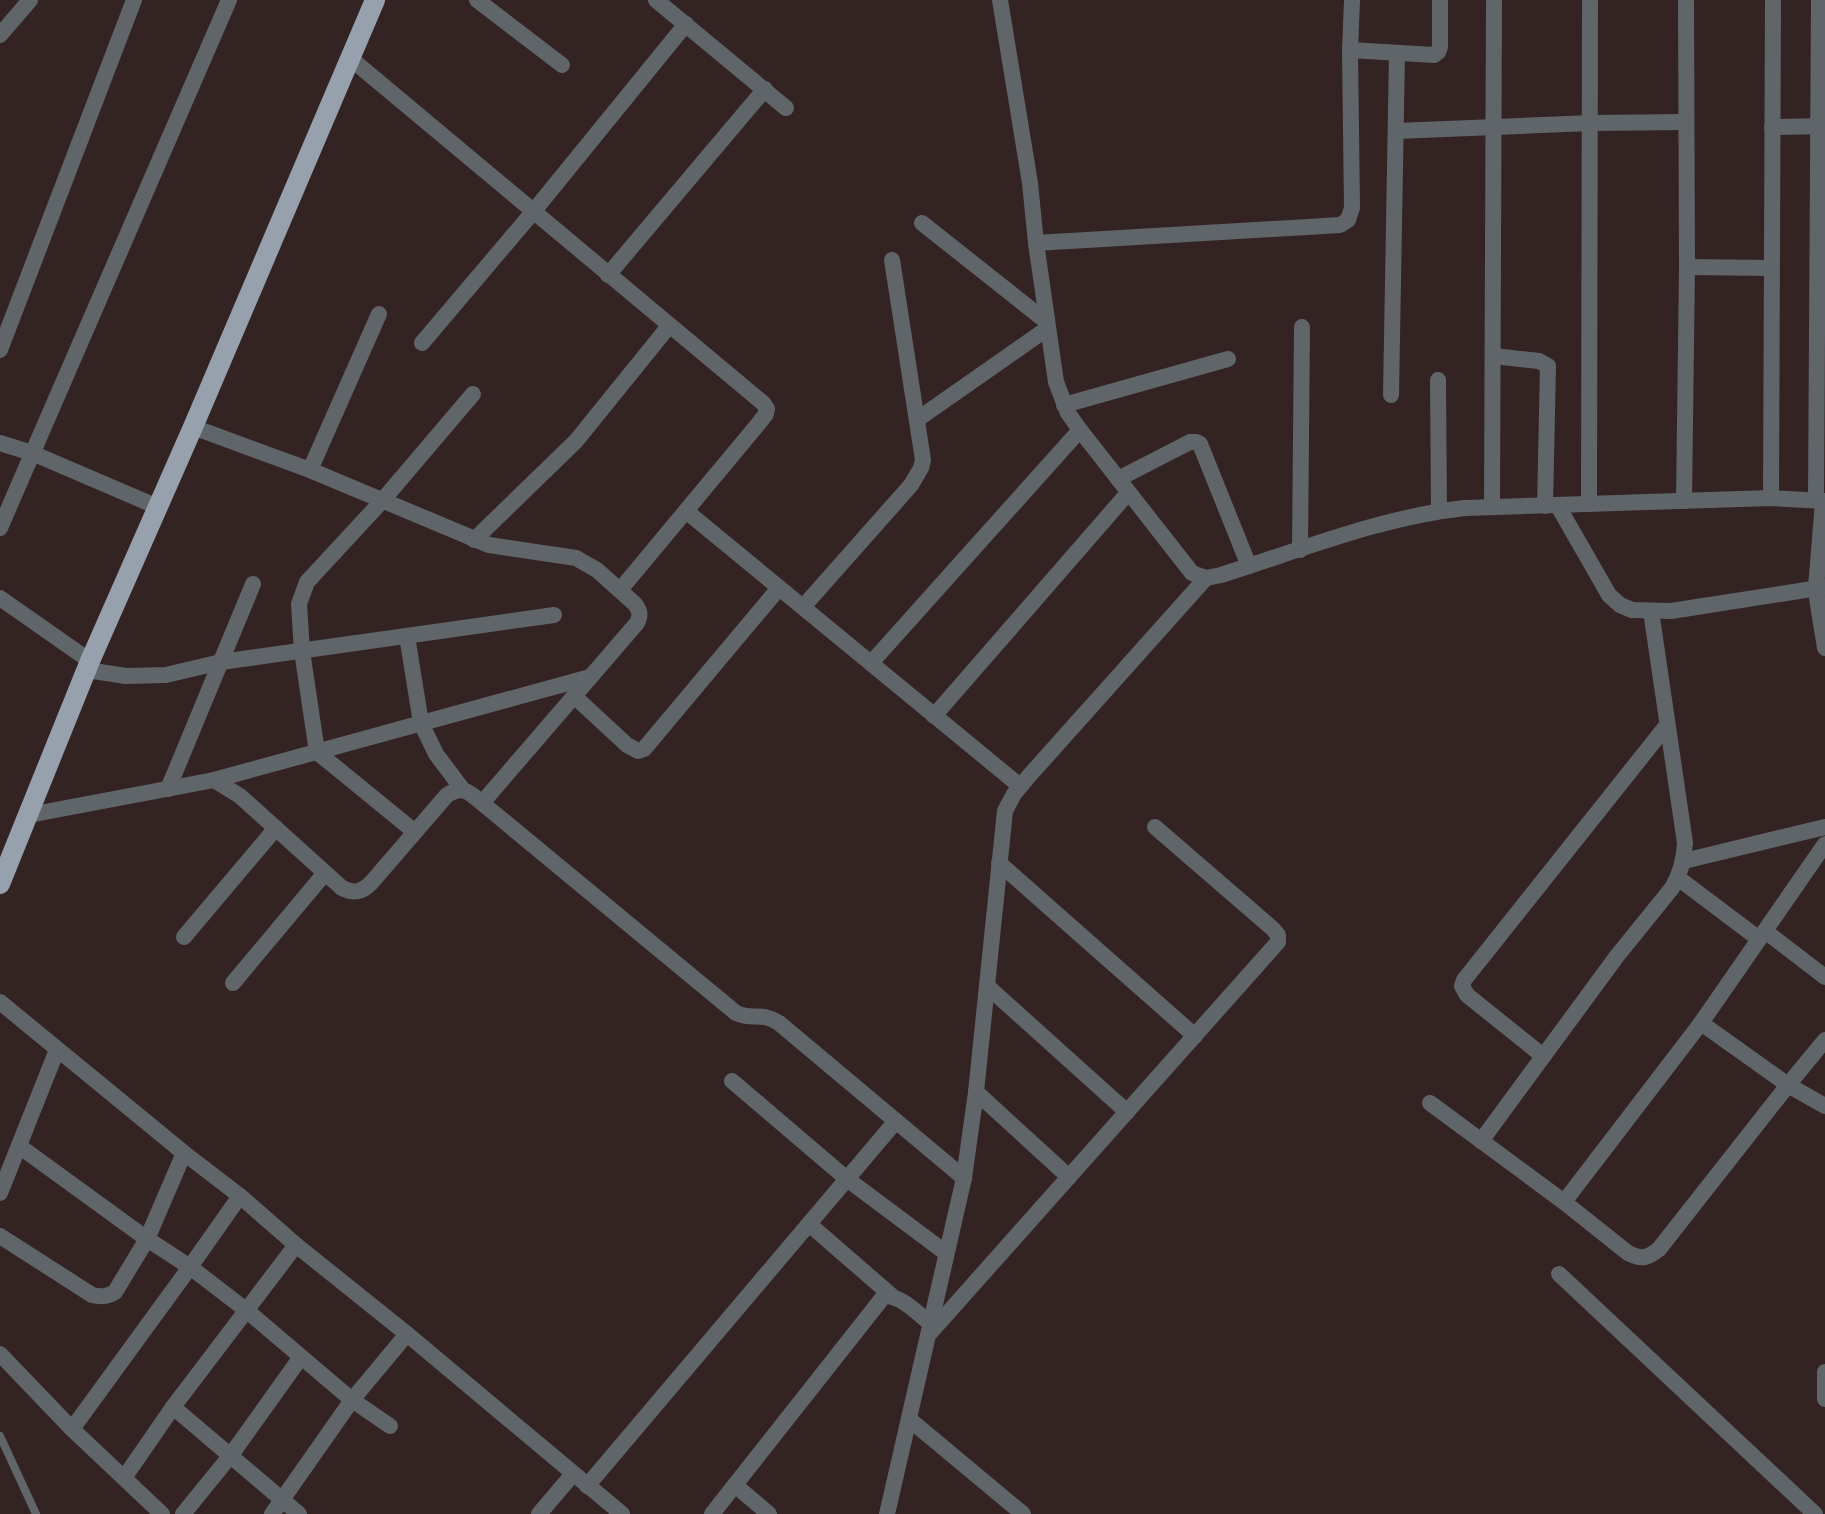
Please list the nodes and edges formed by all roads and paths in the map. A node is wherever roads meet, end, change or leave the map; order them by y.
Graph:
1 (30, 0) edge
2 (134, 0) edge
3 (229, 0) edge
4 (375, 0) edge
5 (477, 0) edge
6 (656, 0) edge
7 (1000, 0) edge
8 (1352, 0) edge
9 (1440, 0) edge
10 (1494, 0) edge
11 (1590, 0) edge
12 (1686, 0) edge
13 (1773, 0) edge
14 (1819, 0) edge
15 (686, 24) junction
16 (0, 35) edge
17 (1350, 50) junction
18 (1397, 53) junction
19 (350, 58) junction
20 (562, 65) dead end
21 (765, 89) junction
22 (786, 108) dead end
23 (1686, 122) junction
24 (1590, 123) junction
25 (1822, 126) edge
26 (1494, 127) junction
27 (1772, 127) junction
28 (1396, 131) junction
29 (533, 212) junction
30 (922, 223) dead end
31 (1036, 243) junction
32 (892, 260) dead end
33 (1687, 267) junction
34 (1771, 268) junction
35 (608, 275) junction
36 (379, 314) dead end
37 (1821, 314) edge
38 (1048, 325) junction
39 (669, 326) junction
40 (1302, 327) dead end
41 (3, 330) edge
42 (422, 343) dead end
43 (0, 350) edge
44 (1493, 356) junction
45 (1228, 359) dead end
46 (1438, 380) dead end
47 (473, 394) dead end
48 (1391, 395) dead end
49 (1064, 405) junction
50 (918, 419) junction
51 (193, 427) junction
52 (1080, 430) junction
53 (0, 443) edge
54 (32, 453) junction
55 (310, 470) junction
56 (1118, 479) junction
57 (1128, 493) junction
58 (1771, 498) junction
59 (382, 501) junction
60 (1684, 501) junction
61 (1821, 501) edge
62 (1589, 504) junction
63 (1492, 506) junction
64 (1551, 506) junction
65 (158, 507) junction
66 (686, 511) junction
67 (1439, 511) junction
68 (0, 528) edge
69 (474, 540) junction
70 (1300, 550) junction
71 (1249, 566) junction
72 (1206, 578) junction
73 (253, 584) dead end
74 (1821, 587) edge
75 (779, 588) junction
76 (620, 590) junction
77 (0, 598) edge
78 (803, 607) junction
79 (1651, 611) junction
80 (554, 615) dead end
81 (407, 636) junction
82 (1825, 648) edge
83 (302, 651) junction
84 (221, 662) junction
85 (871, 663) junction
86 (88, 666) junction
87 (590, 677) junction
88 (574, 696) junction
89 (934, 716) junction
90 (421, 723) junction
91 (1667, 725) junction
92 (317, 752) junction
93 (214, 780) junction
94 (1020, 786) junction
95 (168, 789) junction
96 (463, 790) junction
97 (482, 803) junction
98 (29, 815) junction
99 (1155, 827) dead end
100 (1825, 827) edge
101 (276, 828) junction
102 (415, 832) junction
103 (1825, 844) edge
104 (5, 858) edge
105 (1684, 861) junction
106 (999, 863) junction
107 (325, 873) junction
108 (1678, 878) junction
109 (0, 884) edge
110 (1762, 935) junction
111 (184, 937) dead end
112 (1825, 977) edge
113 (233, 983) dead end
114 (987, 986) junction
115 (0, 1002) edge
116 (1701, 1023) junction
117 (1195, 1036) junction
118 (1825, 1040) edge
119 (57, 1050) junction
120 (1543, 1056) junction
121 (732, 1081) dead end
122 (1788, 1085) junction
123 (976, 1092) junction
124 (1430, 1103) dead end
125 (1825, 1106) edge
126 (1127, 1112) junction
127 (896, 1121) junction
128 (1481, 1141) junction
129 (19, 1146) junction
130 (184, 1153) junction
131 (1069, 1177) junction
132 (964, 1178) junction
133 (847, 1179) junction
134 (0, 1193) edge
135 (240, 1196) junction
136 (1564, 1202) junction
137 (809, 1224) junction
138 (0, 1236) edge
139 (147, 1239) junction
140 (296, 1245) junction
141 (946, 1253) junction
142 (190, 1267) junction
143 (1559, 1274) dead end
144 (892, 1296) junction
145 (246, 1310) junction
146 (930, 1329) junction
147 (407, 1334) junction
148 (0, 1354) edge
149 (301, 1357) junction
150 (1825, 1372) edge
151 (1825, 1399) edge
152 (352, 1400) junction
153 (173, 1407) junction
154 (909, 1419) junction
155 (390, 1426) dead end
156 (72, 1429) junction
157 (0, 1436) edge
158 (231, 1455) junction
159 (573, 1474) junction
160 (124, 1478) junction
161 (735, 1485) junction
162 (587, 1486) junction
163 (278, 1507) edge
164 (36, 1514) edge
165 (162, 1514) edge
166 (183, 1514) edge
167 (299, 1514) edge
168 (539, 1514) edge
169 (622, 1514) edge
170 (712, 1514) edge
171 (769, 1514) edge
172 (887, 1514) edge
173 (1023, 1514) edge
174 (1815, 1514) edge

1 - 16 street
2 - 41 street
3 - 54 street
4 - 19 main road
5 - 20 street
6 - 15 street
7 - 31 street
8 - 17 street
9 - 18 street
10 - 26 street
11 - 24 street
12 - 23 street
13 - 27 street
14 - 25 street
15 - 21 street
15 - 29 street
17 - 18 street
17 - 31 street
18 - 28 street
19 - 29 street
19 - 51 main road
21 - 22 street
21 - 35 street
23 - 24 street
23 - 33 street
24 - 26 street
24 - 62 street
25 - 27 street
25 - 37 street
26 - 28 street
26 - 44 street
27 - 34 street
28 - 48 street
29 - 35 street
29 - 42 street
30 - 38 street
31 - 38 street
32 - 50 street
33 - 34 street
33 - 60 street
34 - 58 street
35 - 39 street
36 - 55 street
37 - 61 street
38 - 49 street
38 - 50 street
39 - 66 street
39 - 69 street
40 - 70 street
41 - 43 street
44 - 63 street
44 - 64 street
45 - 49 street
46 - 67 street
47 - 59 street
49 - 52 street
50 - 78 street
51 - 55 street
51 - 65 main road
52 - 56 street
52 - 85 street
53 - 54 street
54 - 65 street
54 - 68 street
55 - 59 street
56 - 57 street
56 - 71 street
57 - 72 street
57 - 89 street
58 - 60 street
58 - 61 street
59 - 69 street
59 - 83 street
60 - 62 street
61 - 74 street
62 - 64 street
63 - 64 street
63 - 67 street
64 - 79 street
65 - 86 main road
66 - 75 street
66 - 76 street
67 - 70 street
69 - 76 street
70 - 71 street
71 - 72 street
72 - 94 street
73 - 84 street
74 - 79 street
74 - 82 street
75 - 78 street
75 - 88 street
76 - 87 street
77 - 86 street
78 - 85 street
79 - 91 street
80 - 81 street
81 - 83 street
81 - 90 street
83 - 84 street
83 - 92 street
84 - 86 street
84 - 95 street
85 - 89 street
86 - 98 main road
87 - 88 street
87 - 90 street
88 - 97 street
89 - 94 street
90 - 92 street
90 - 96 street
91 - 105 street
91 - 120 street
92 - 93 street
92 - 102 street
93 - 95 street
93 - 101 street
94 - 106 street
95 - 98 street
96 - 97 street
96 - 102 street
97 - 127 street
98 - 104 main road
99 - 117 street
100 - 105 street
101 - 107 street
101 - 111 street
102 - 107 street
103 - 110 street
104 - 109 main road
105 - 108 street
106 - 114 street
106 - 117 street
107 - 113 street
108 - 110 street
108 - 120 street
110 - 112 street
110 - 116 street
114 - 123 street
114 - 126 street
115 - 119 street
116 - 122 street
116 - 136 street
117 - 126 street
118 - 122 street
119 - 129 street
119 - 130 street
120 - 128 street
121 - 133 street
122 - 125 street
122 - 136 street
123 - 131 street
123 - 132 street
124 - 128 street
126 - 131 street
127 - 132 street
127 - 133 street
128 - 136 street
129 - 134 street
129 - 139 street
130 - 135 street
130 - 139 street
131 - 146 street
132 - 141 street
133 - 137 street
133 - 141 street
135 - 140 street
135 - 142 street
137 - 144 street
137 - 162 street
138 - 139 street
139 - 142 street
140 - 145 street
140 - 147 street
141 - 146 street
142 - 145 street
142 - 156 street
143 - 174 street
144 - 146 street
144 - 161 street
145 - 149 street
145 - 153 street
146 - 154 street
147 - 152 street
147 - 159 street
148 - 156 street
149 - 152 street
149 - 158 street
150 - 151 street
152 - 155 street
152 - 163 street
153 - 158 street
153 - 160 street
154 - 172 street
154 - 173 street
156 - 160 street
157 - 164 lane
158 - 163 street
158 - 166 street
159 - 162 street
159 - 168 street
160 - 165 street
161 - 170 street
161 - 171 street
162 - 169 street
163 - 167 street

